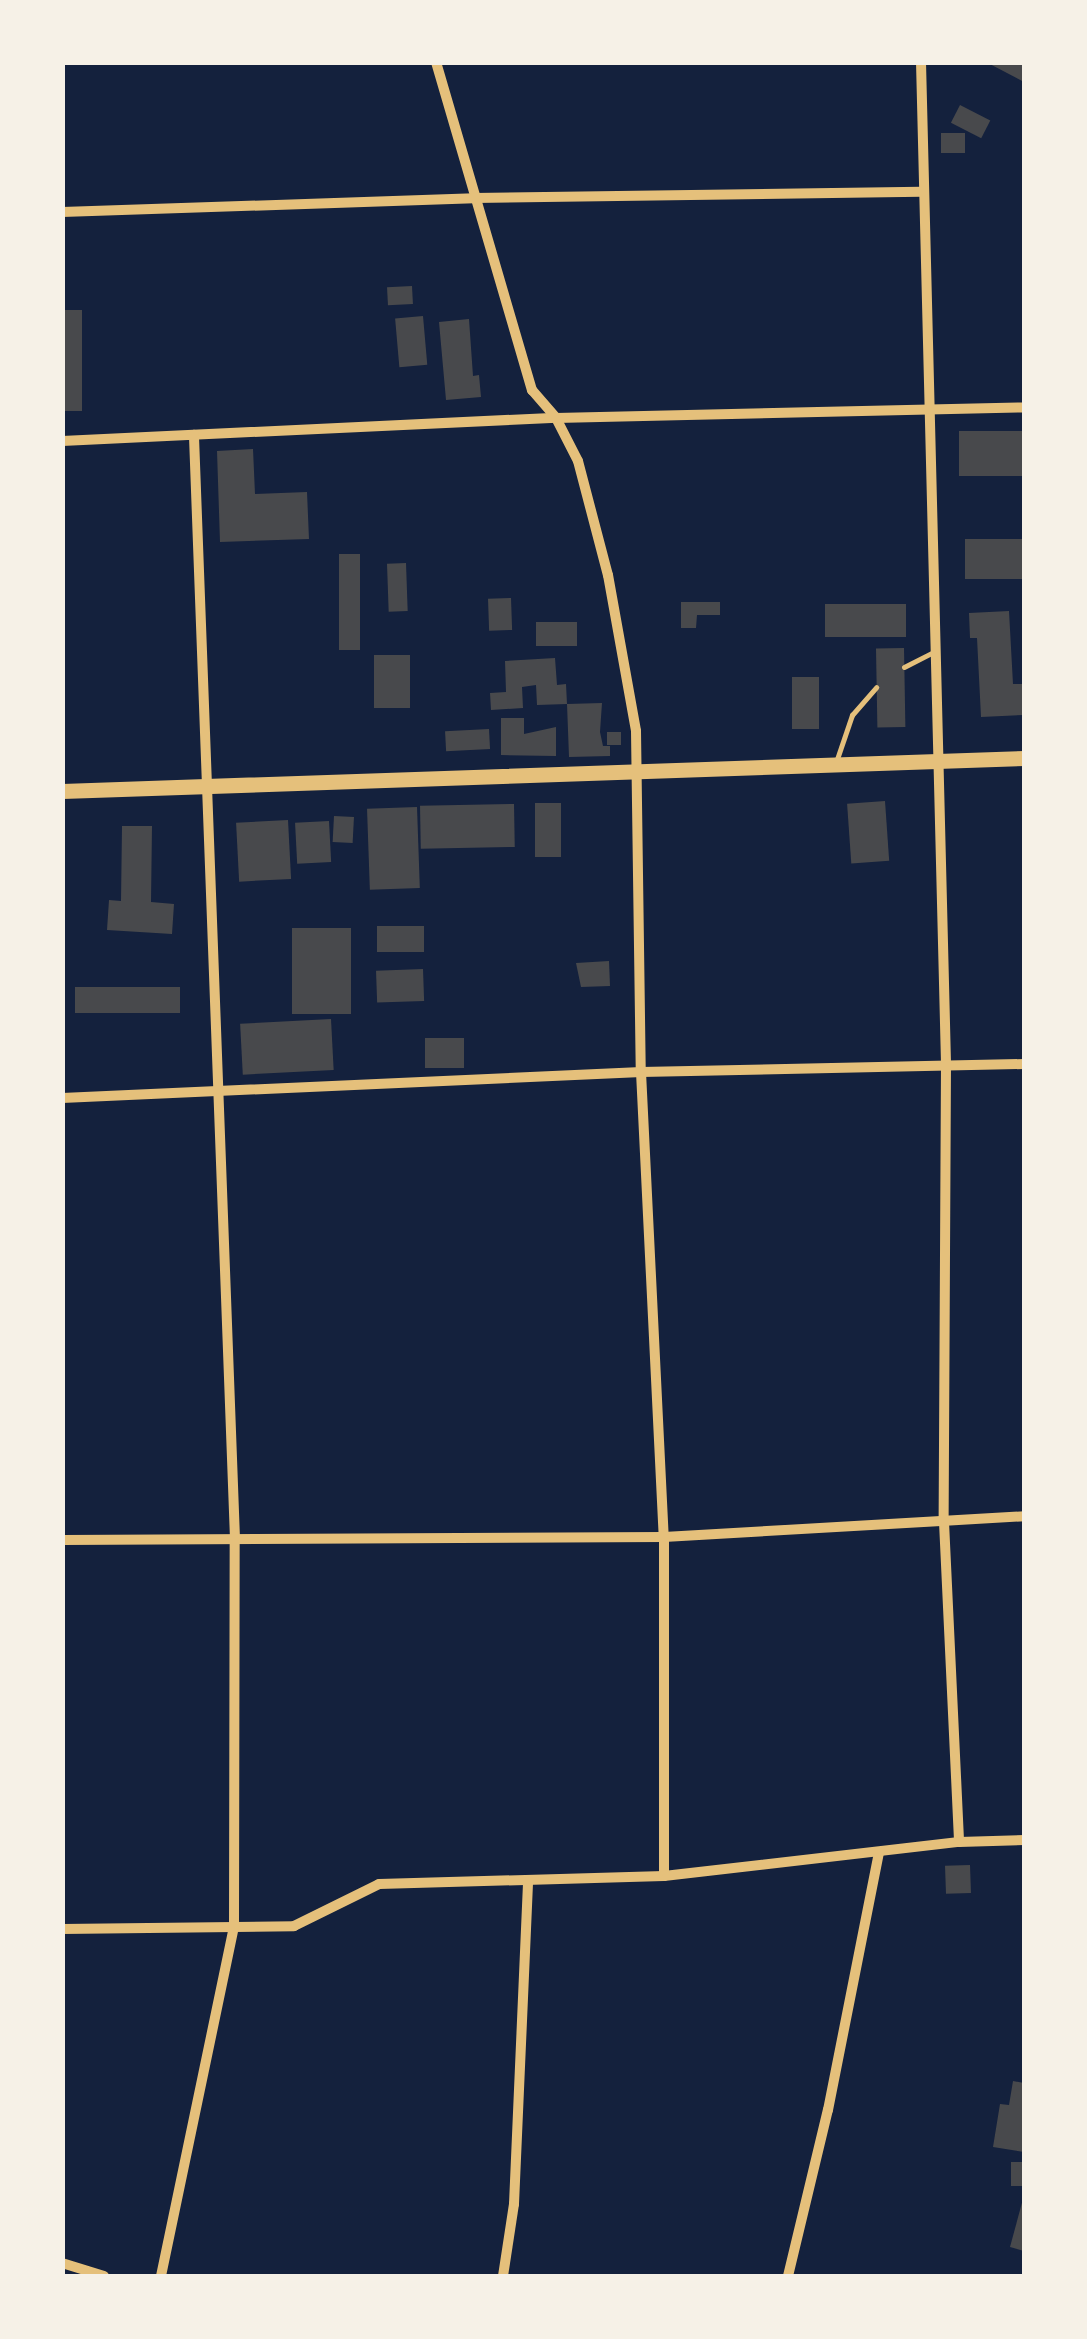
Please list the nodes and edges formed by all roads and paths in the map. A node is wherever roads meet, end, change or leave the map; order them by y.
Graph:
1 (436, 62) edge
2 (920, 62) edge
3 (921, 192) junction
4 (474, 198) junction
5 (62, 212) edge
6 (1024, 407) edge
7 (929, 410) junction
8 (556, 418) junction
9 (194, 435) junction
10 (62, 441) edge
11 (935, 650) junction
12 (904, 668) dead end
13 (876, 686) dead end
14 (1024, 758) edge
15 (938, 762) junction
16 (836, 765) junction
17 (637, 771) junction
18 (206, 788) junction
19 (62, 792) edge
20 (946, 1064) junction
21 (1024, 1064) edge
22 (641, 1072) junction
23 (218, 1090) junction
24 (62, 1098) edge
25 (1024, 1516) edge
26 (944, 1522) junction
27 (664, 1537) junction
28 (235, 1539) junction
29 (62, 1540) edge
30 (1024, 1840) edge
31 (959, 1842) junction
32 (878, 1852) junction
33 (664, 1876) junction
34 (528, 1880) junction
35 (234, 1926) junction
36 (62, 1929) edge
37 (62, 2263) edge
38 (104, 2276) edge
39 (160, 2276) edge
40 (504, 2276) edge
41 (788, 2276) edge

1 - 4 street
2 - 3 street
3 - 4 street
3 - 7 street
4 - 5 street
4 - 8 street
6 - 7 street
7 - 8 street
7 - 11 street
8 - 9 street
8 - 17 street
9 - 10 street
9 - 18 street
11 - 12 lane
11 - 15 street
13 - 16 lane
14 - 15 main road
15 - 16 main road
15 - 20 street
16 - 17 main road
17 - 18 main road
17 - 22 street
18 - 19 main road
18 - 23 street
20 - 21 street
20 - 22 street
20 - 26 street
22 - 23 street
22 - 27 street
23 - 24 street
23 - 28 street
25 - 26 street
26 - 27 street
26 - 31 street
27 - 28 street
27 - 33 street
28 - 29 street
28 - 35 street
30 - 31 street
31 - 32 street
32 - 33 street
32 - 41 street
33 - 34 street
34 - 35 street
34 - 40 street
35 - 36 street
35 - 39 street
37 - 38 street

